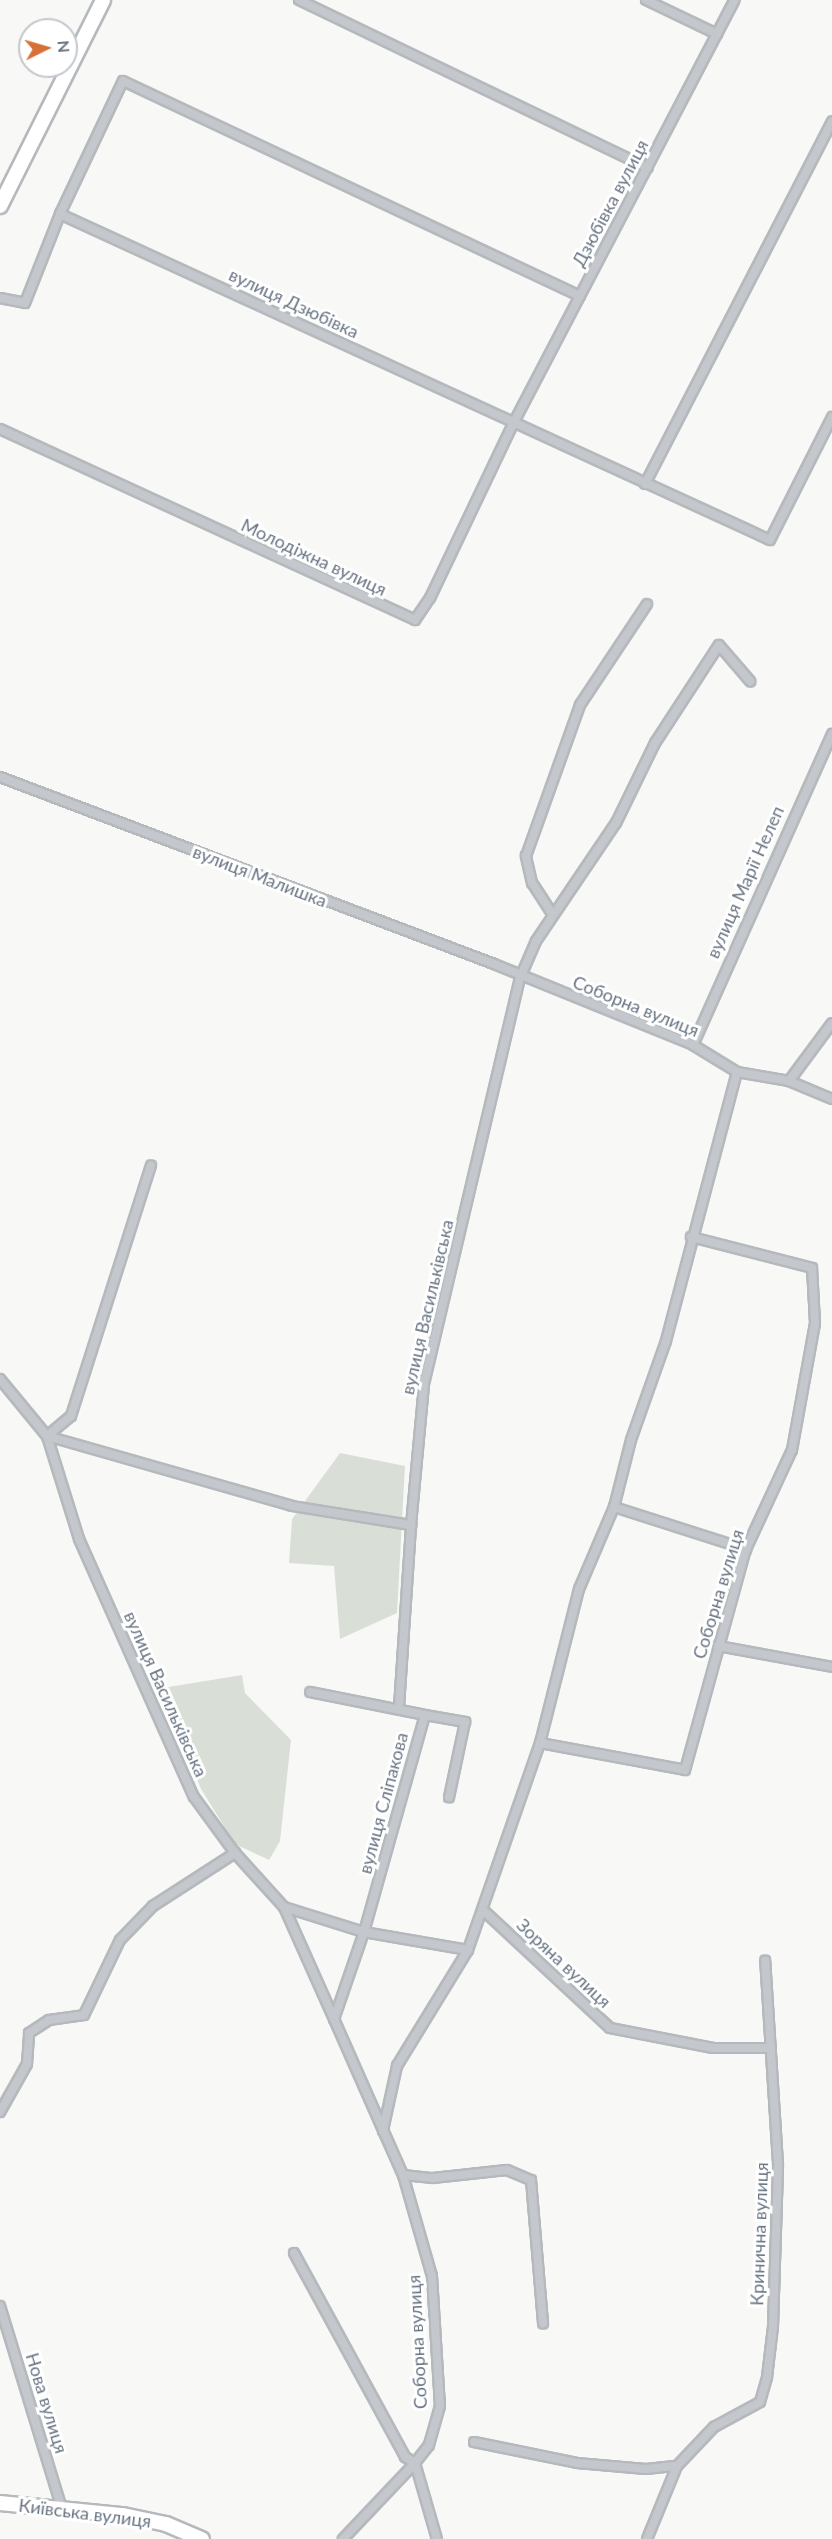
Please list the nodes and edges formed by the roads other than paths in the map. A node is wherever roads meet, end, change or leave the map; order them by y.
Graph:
1 (103, 0) edge
2 (298, 0) edge
3 (646, 0) edge
4 (735, 0) edge
5 (717, 34) junction
6 (832, 122) edge
7 (648, 168) junction
8 (0, 206) edge
9 (60, 214) junction
10 (579, 296) junction
11 (0, 298) edge
12 (832, 417) edge
13 (514, 422) junction
14 (0, 429) edge
15 (645, 484) junction
16 (647, 604) dead end
17 (750, 681) dead end
18 (832, 734) edge
19 (0, 777) edge
20 (553, 915) junction
21 (520, 978) junction
22 (832, 1023) edge
23 (693, 1045) junction
24 (737, 1072) junction
25 (789, 1081) junction
26 (832, 1099) edge
27 (151, 1165) dead end
28 (691, 1237) junction
29 (0, 1379) edge
30 (47, 1437) junction
31 (614, 1507) junction
32 (411, 1525) junction
33 (746, 1549) junction
34 (718, 1646) junction
35 (832, 1667) edge
36 (310, 1692) dead end
37 (399, 1707) junction
38 (425, 1714) junction
39 (540, 1743) junction
40 (449, 1797) dead end
41 (235, 1853) junction
42 (284, 1907) junction
43 (483, 1910) junction
44 (364, 1932) junction
45 (468, 1950) junction
46 (765, 1960) dead end
47 (334, 2019) junction
48 (771, 2048) junction
49 (0, 2112) edge
50 (383, 2130) junction
51 (403, 2175) junction
52 (294, 2253) dead end
53 (0, 2306) edge
54 (543, 2323) dead end
55 (474, 2442) dead end
56 (415, 2463) junction
57 (677, 2466) junction
58 (0, 2503) edge
59 (62, 2509) junction
60 (202, 2539) edge
61 (343, 2539) edge
62 (437, 2539) edge
63 (647, 2539) edge

1 - 8 main road
2 - 7 street
3 - 5 street
4 - 5 street, Дзюбівка вулиця
5 - 7 street, Дзюбівка вулиця
6 - 15 street
7 - 10 street, Дзюбівка вулиця
9 - 10 street
9 - 11 street
9 - 13 street, вулиця Дзюбівка
10 - 13 street, Дзюбівка вулиця
12 - 15 street, вулиця Дзюбівка
13 - 14 street, Молодіжна вулиця
13 - 15 street, вулиця Дзюбівка
16 - 20 street
17 - 20 street, вулиця Васильківська
18 - 23 street, вулиця Марії Нелеп
19 - 21 street, вулиця Малишка
20 - 21 street, вулиця Васильківська
21 - 23 street, Соборна вулиця
21 - 32 street, вулиця Васильківська
22 - 25 street
23 - 24 street, Соборна вулиця
24 - 25 street, Соборна вулиця
24 - 28 street
25 - 26 street, Соборна вулиця
27 - 30 street
28 - 31 street
28 - 33 street, Соборна вулиця
29 - 30 street, вулиця Васильківська
30 - 32 street
30 - 41 street, вулиця Васильківська
31 - 33 street
31 - 39 street
32 - 37 street, вулиця Васильківська
33 - 34 street, Соборна вулиця
34 - 35 street
34 - 39 street, Соборна вулиця
36 - 37 street, вулиця Сліпакова
37 - 38 street, вулиця Сліпакова
38 - 40 street
38 - 44 street, вулиця Сліпакова
39 - 43 street
41 - 42 street, вулиця Васильківська
41 - 49 street
42 - 44 street
42 - 47 street
43 - 45 street
43 - 48 street, Зоряна вулиця
44 - 45 street
44 - 47 street
45 - 50 street
46 - 48 street, Кринична вулиця
47 - 50 street
48 - 57 street, Кринична вулиця
50 - 51 street
51 - 54 street
51 - 56 street, Соборна вулиця
52 - 56 street
53 - 59 street, Нова вулиця
55 - 57 street
56 - 61 street, Соборна вулиця
56 - 62 street
57 - 63 street, Кринична вулиця
58 - 59 main road, Київська вулиця
59 - 60 main road, Київська вулиця

